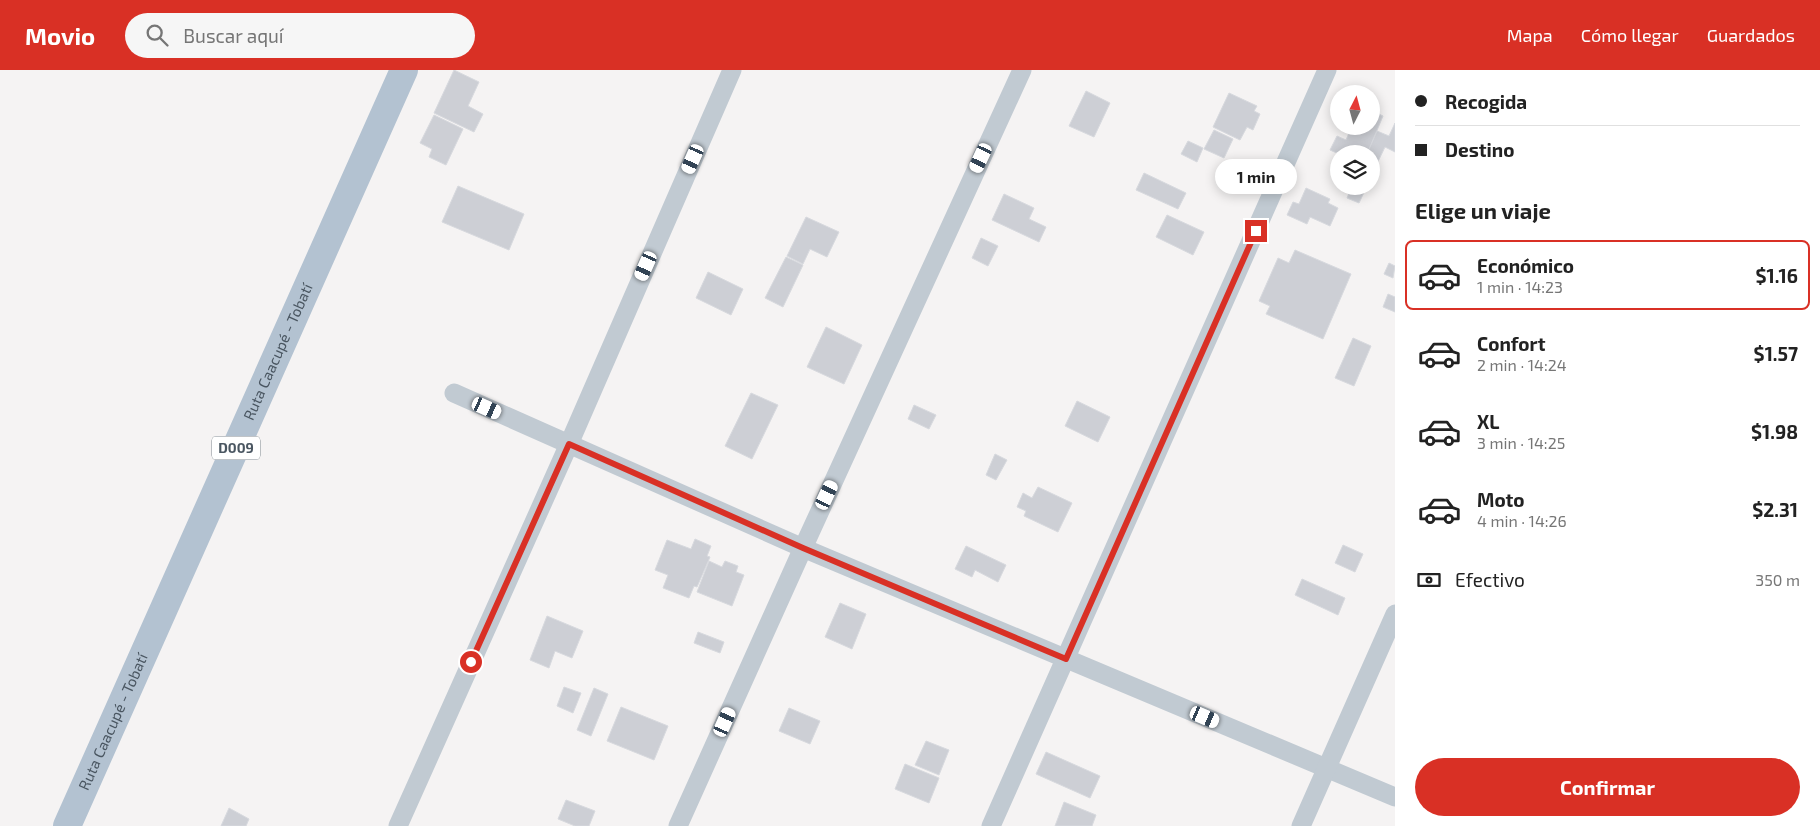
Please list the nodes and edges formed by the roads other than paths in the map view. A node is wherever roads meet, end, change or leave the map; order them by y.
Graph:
1 (404, 70) edge
2 (732, 70) edge
3 (1022, 70) edge
4 (1327, 70) edge
5 (454, 393) dead end
6 (569, 444) junction
7 (803, 548) junction
8 (1395, 614) edge
9 (1066, 659) junction
10 (1327, 769) junction
11 (1395, 797) edge
12 (67, 826) edge
13 (398, 826) edge
14 (678, 826) edge
15 (991, 826) edge
16 (1301, 826) edge

1 - 12 main road, Ruta Caacupé - Tobatí / D009
2 - 6 street
3 - 7 street
4 - 9 street
5 - 6 street
6 - 7 street
6 - 13 street
7 - 9 street
7 - 14 street
8 - 10 street
9 - 10 street
9 - 15 street
10 - 11 street
10 - 16 street

